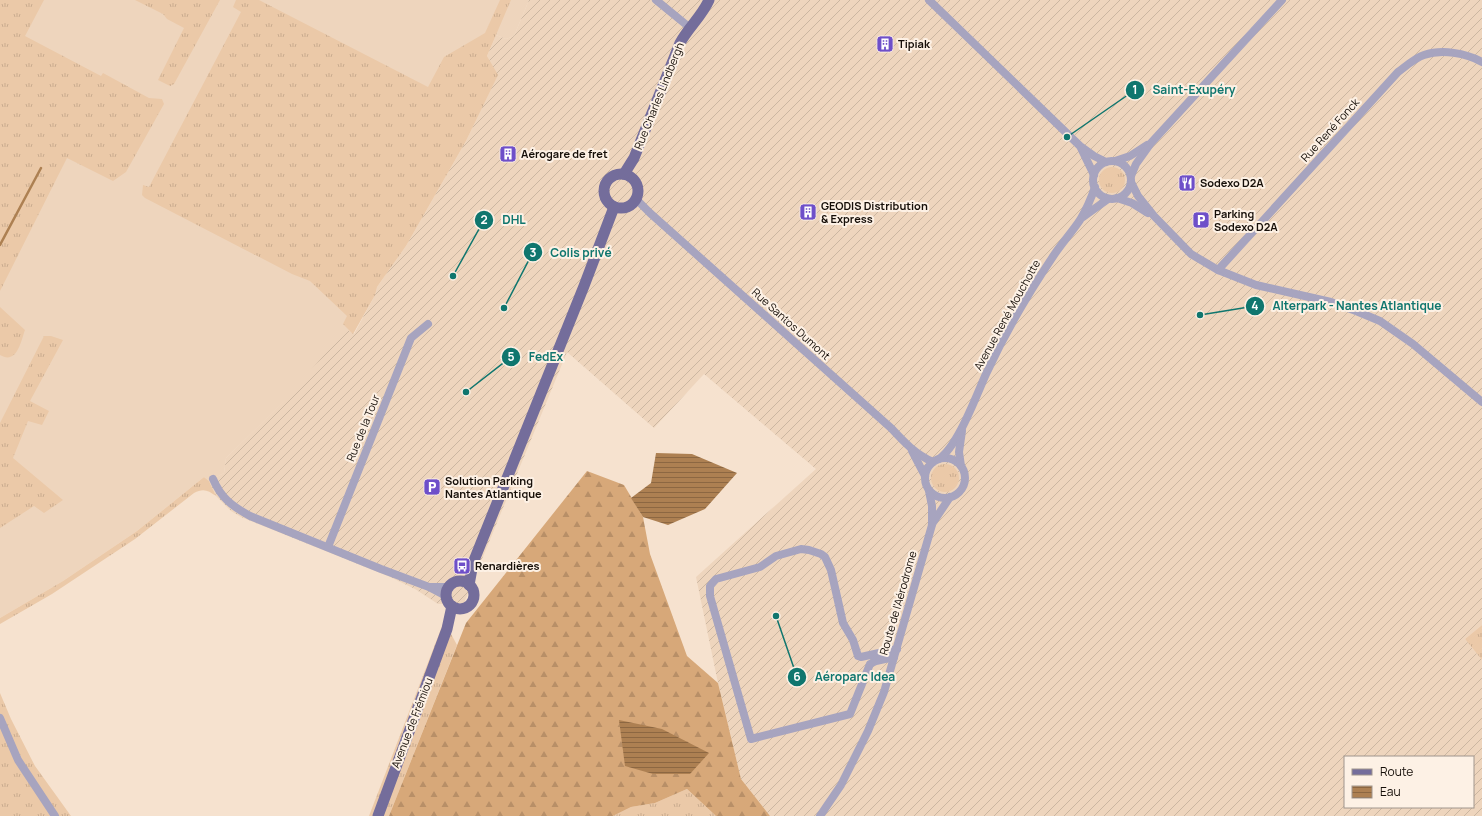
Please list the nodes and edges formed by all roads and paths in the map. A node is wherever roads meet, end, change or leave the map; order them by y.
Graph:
1 (656, 0) edge
2 (709, 0) edge
3 (929, 0) edge
4 (1282, 0) edge
5 (689, 27) junction
6 (1482, 62) edge
7 (1151, 143) junction
8 (1080, 146) junction
9 (1115, 161) junction
10 (1106, 162) junction
11 (624, 174) junction
12 (1094, 175) junction
13 (1131, 179) junction
14 (1095, 187) junction
15 (1117, 198) junction
16 (636, 199) junction
17 (1108, 199) junction
18 (614, 207) junction
19 (1154, 216) junction
20 (1080, 219) junction
21 (1218, 270) junction
22 (428, 324) dead end
23 (1482, 402) edge
24 (962, 428) junction
25 (912, 450) junction
26 (936, 460) junction
27 (961, 466) junction
28 (925, 476) junction
29 (213, 479) dead end
30 (930, 491) junction
31 (950, 497) junction
32 (932, 525) junction
33 (328, 547) junction
34 (464, 583) junction
35 (448, 592) junction
36 (455, 608) junction
37 (896, 653) junction
38 (0, 718) edge
39 (55, 816) edge
40 (378, 816) edge
41 (820, 816) edge

1 - 5 street
2 - 5 main road, Rue Charles Lindbergh
3 - 8 street
4 - 7 street
5 - 11 main road, Rue Charles Lindbergh
6 - 21 street, Rue René Fonck
7 - 9 street
7 - 13 street
8 - 10 street
8 - 12 street
9 - 10 street
9 - 13 street
10 - 12 street
11 - 16 main road
11 - 18 main road
12 - 14 street
13 - 15 street
13 - 19 street
14 - 17 street
14 - 20 street, Avenue René Mouchotte
15 - 17 street
15 - 19 street
16 - 18 main road
16 - 25 street, Rue Santos Dumont
17 - 20 street, Avenue René Mouchotte
18 - 34 main road
19 - 21 street
20 - 24 street, Avenue René Mouchotte
21 - 23 street
22 - 33 street, Rue de la Tour
24 - 26 street, Avenue René Mouchotte
24 - 27 street, Avenue René Mouchotte
25 - 26 street, Rue Santos Dumont
25 - 28 street
26 - 27 street
26 - 28 street
27 - 31 street
28 - 30 street
29 - 33 street
30 - 31 street
30 - 32 street, Route de l'Aérodrome
31 - 32 street, Route de l'Aérodrome
32 - 37 street, Route de l'Aérodrome
33 - 35 street
34 - 35 main road
34 - 36 main road
35 - 36 main road
36 - 40 main road, Avenue de Frémiou
37 - 37 street
37 - 41 street, Route de l'Aérodrome
38 - 39 street

